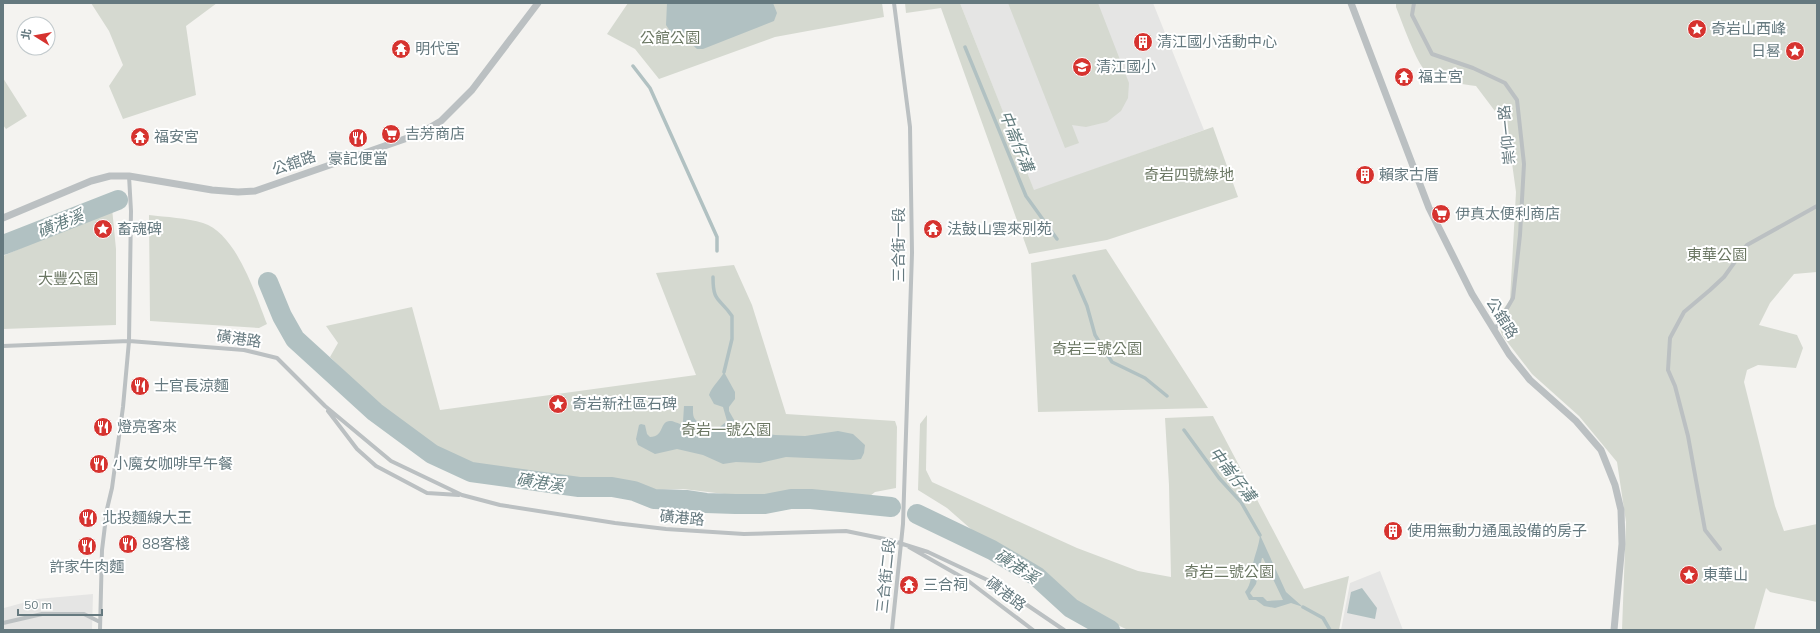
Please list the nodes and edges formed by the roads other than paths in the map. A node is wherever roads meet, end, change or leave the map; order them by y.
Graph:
1 (538, 3) edge
2 (894, 3) edge
3 (1351, 3) edge
4 (1414, 3) edge
5 (128, 176) junction
6 (1817, 206) edge
7 (3, 218) edge
8 (1494, 331) junction
9 (130, 341) junction
10 (3, 346) edge
11 (325, 406) junction
12 (462, 495) junction
13 (903, 524) joint
14 (901, 543) junction
15 (1720, 549) dead end
16 (100, 622) junction
17 (3, 623) edge
18 (100, 630) edge
19 (892, 630) edge
20 (1032, 630) edge
21 (1064, 630) edge
22 (1614, 630) edge

1 - 5 street, 公舘路
2 - 13 street, 三合街一段
3 - 8 street, 公舘路
4 - 8 street, 崇仰一路
5 - 7 street, 公舘路
5 - 9 street
6 - 15 street
8 - 22 street, 公舘路
9 - 10 street, 磺港路
9 - 11 street, 磺港路
9 - 16 street
11 - 12 street, 磺港路
11 - 12 street, 磺港路
12 - 14 street, 磺港路
13 - 14 street, 三合街二段
14 - 19 street, 三合街二段
14 - 20 street, 磺港路
14 - 21 street, 磺港路
16 - 17 street
16 - 18 street

